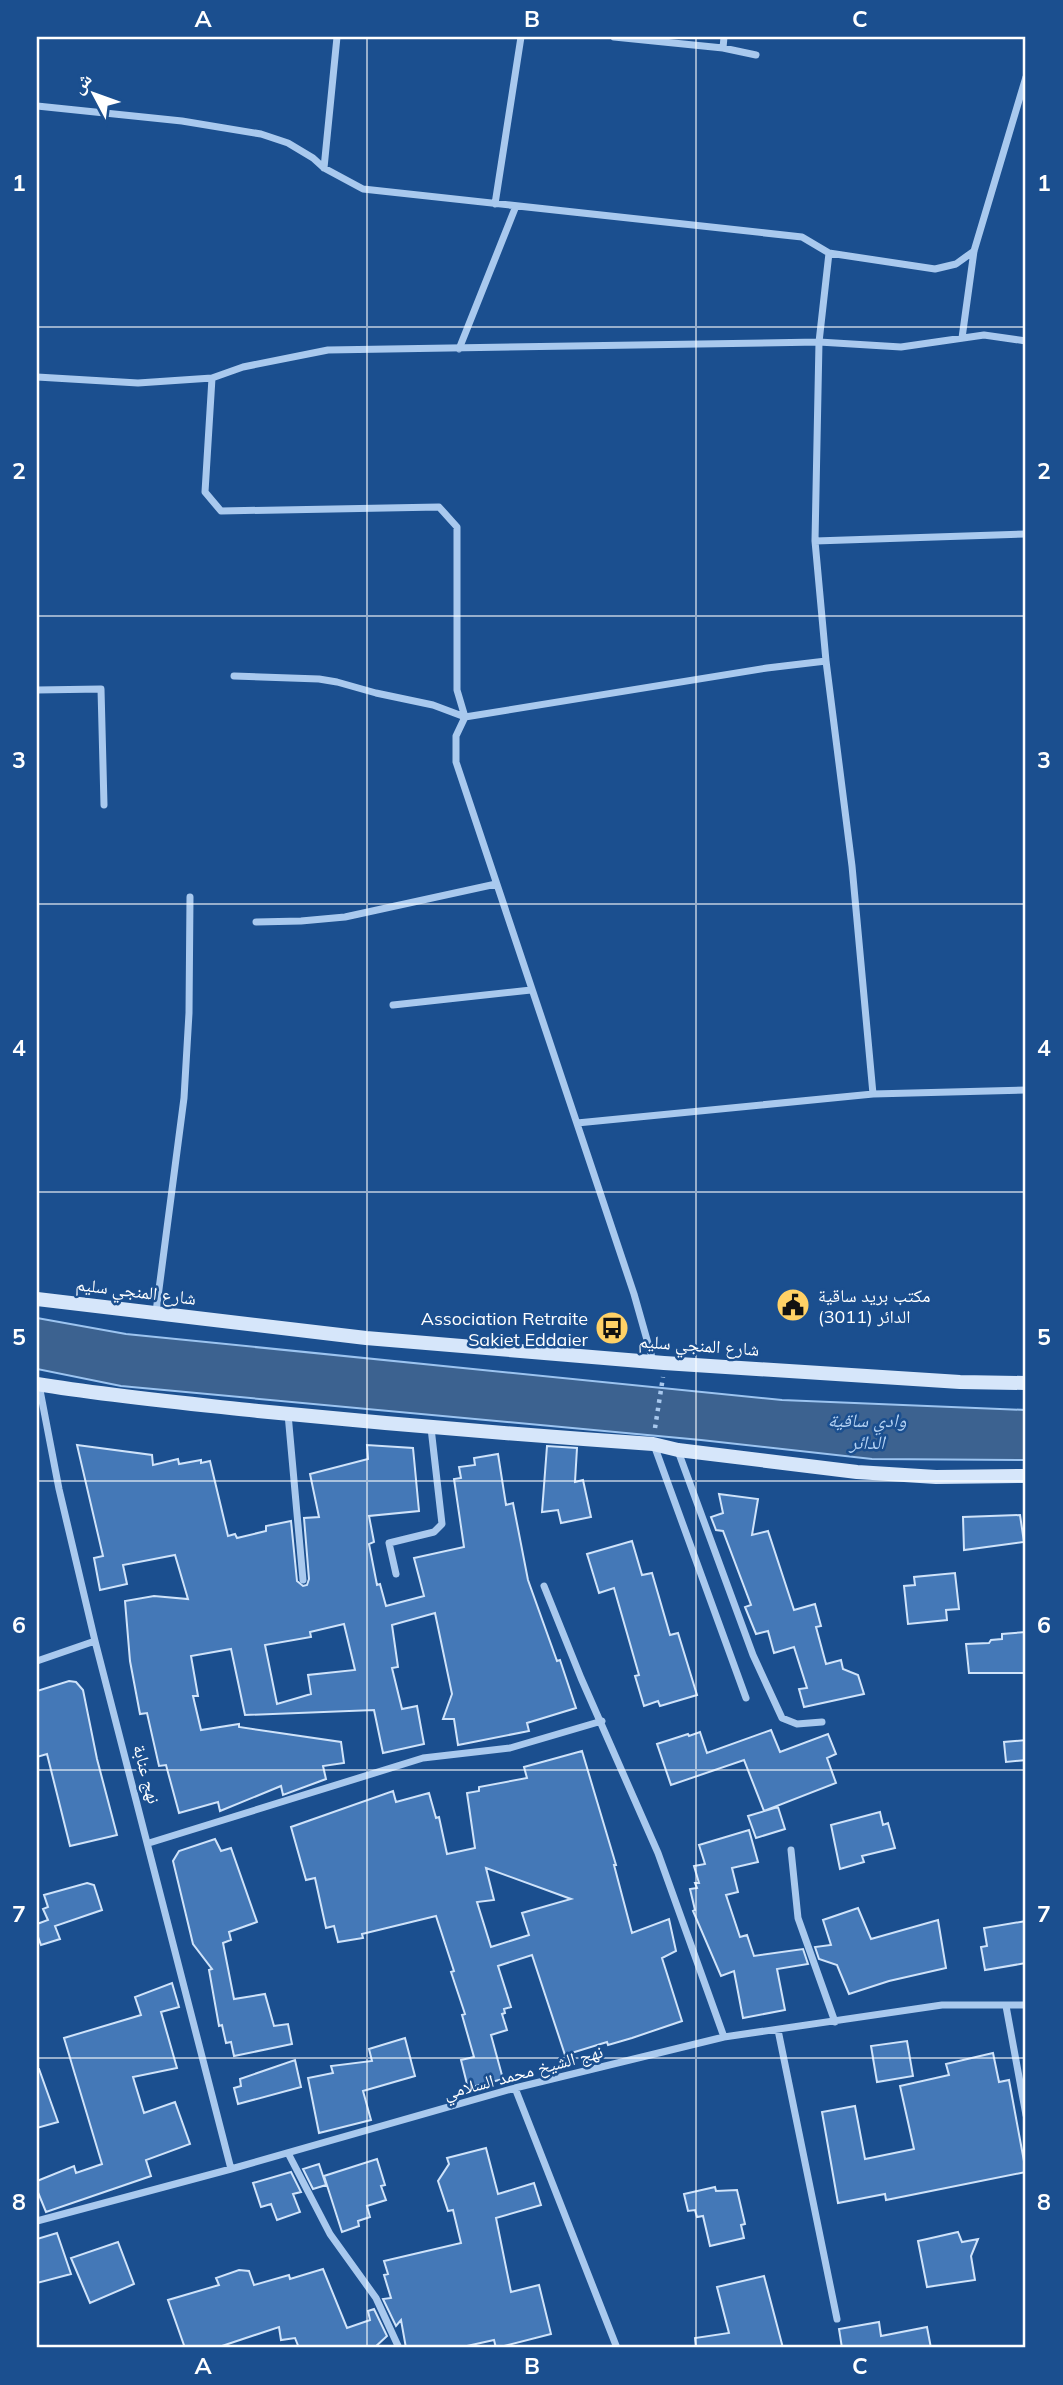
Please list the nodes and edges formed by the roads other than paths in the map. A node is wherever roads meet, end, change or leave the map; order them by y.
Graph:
1 (337, 37) edge
2 (521, 37) edge
3 (614, 37) edge
4 (724, 37) edge
5 (723, 48) junction
6 (756, 55) dead end
7 (1026, 77) edge
8 (37, 106) edge
9 (1015, 113) junction
10 (1026, 115) edge
11 (324, 168) junction
12 (495, 204) junction
13 (516, 206) junction
14 (974, 251) junction
15 (829, 253) junction
16 (962, 338) junction
17 (1026, 341) edge
18 (819, 342) junction
19 (459, 349) junction
20 (37, 377) edge
21 (212, 378) junction
22 (1026, 534) edge
23 (815, 541) junction
24 (826, 661) junction
25 (234, 676) dead end
26 (37, 690) edge
27 (465, 717) junction
28 (104, 805) dead end
29 (496, 884) junction
30 (190, 897) dead end
31 (256, 922) dead end
32 (531, 990) junction
33 (393, 1005) dead end
34 (1026, 1090) edge
35 (873, 1094) junction
36 (577, 1123) junction
37 (37, 1298) edge
38 (156, 1312) junction
39 (654, 1362) junction
40 (1026, 1383) edge
41 (38, 1385) edge
42 (288, 1414) junction
43 (431, 1427) junction
44 (654, 1441) junction
45 (678, 1450) junction
46 (1026, 1476) edge
47 (396, 1574) dead end
48 (303, 1580) dead end
49 (544, 1586) dead end
50 (95, 1641) junction
51 (37, 1661) edge
52 (746, 1698) dead end
53 (601, 1721) junction
54 (822, 1722) dead end
55 (149, 1843) junction
56 (791, 1850) dead end
57 (1026, 2005) edge
58 (1006, 2006) junction
59 (835, 2022) junction
60 (778, 2030) junction
61 (724, 2037) junction
62 (515, 2088) junction
63 (1026, 2115) edge
64 (288, 2153) junction
65 (230, 2169) junction
66 (37, 2221) edge
67 (837, 2319) dead end
68 (399, 2348) edge
69 (617, 2348) edge

1 - 11 street
2 - 12 street
3 - 5 street
4 - 5 street
5 - 6 street
7 - 9 street
8 - 11 street
9 - 10 street
9 - 14 street
11 - 12 street
12 - 13 street
13 - 15 street
13 - 19 street
14 - 15 street
14 - 16 street
15 - 18 street
16 - 17 street
16 - 18 street
18 - 19 street
18 - 23 street
19 - 21 street
20 - 21 street
21 - 27 street
22 - 23 street
23 - 24 street
24 - 27 street
24 - 35 street
25 - 27 street
26 - 28 street
27 - 29 street
29 - 31 street
29 - 32 street
30 - 38 street
32 - 33 street
32 - 36 street
34 - 35 street
35 - 36 street
36 - 39 street
37 - 38 main road, شارع المنجي سليم
38 - 39 main road, شارع المنجي سليم
39 - 40 main road, شارع المنجي سليم
41 - 42 main road
41 - 50 street, نهج عنابة
42 - 43 main road
42 - 48 street
43 - 44 main road
43 - 47 street
44 - 45 main road
44 - 52 street
45 - 46 main road
45 - 54 street
49 - 53 street
50 - 51 street
50 - 55 street, نهج عنابة
53 - 55 street
53 - 61 street
55 - 65 street, نهج عنابة
56 - 59 street
57 - 58 street, نهج الشيخ محمد السلامي
58 - 59 street, نهج الشيخ محمد السلامي
58 - 63 street
59 - 60 street, نهج الشيخ محمد السلامي
60 - 61 street, نهج الشيخ محمد السلامي
60 - 67 street
61 - 62 street, نهج الشيخ محمد السلامي
62 - 64 street, نهج الشيخ محمد السلامي
62 - 69 street
64 - 65 street, نهج الشيخ محمد السلامي
64 - 68 street
65 - 66 street, نهج الشيخ محمد السلامي

